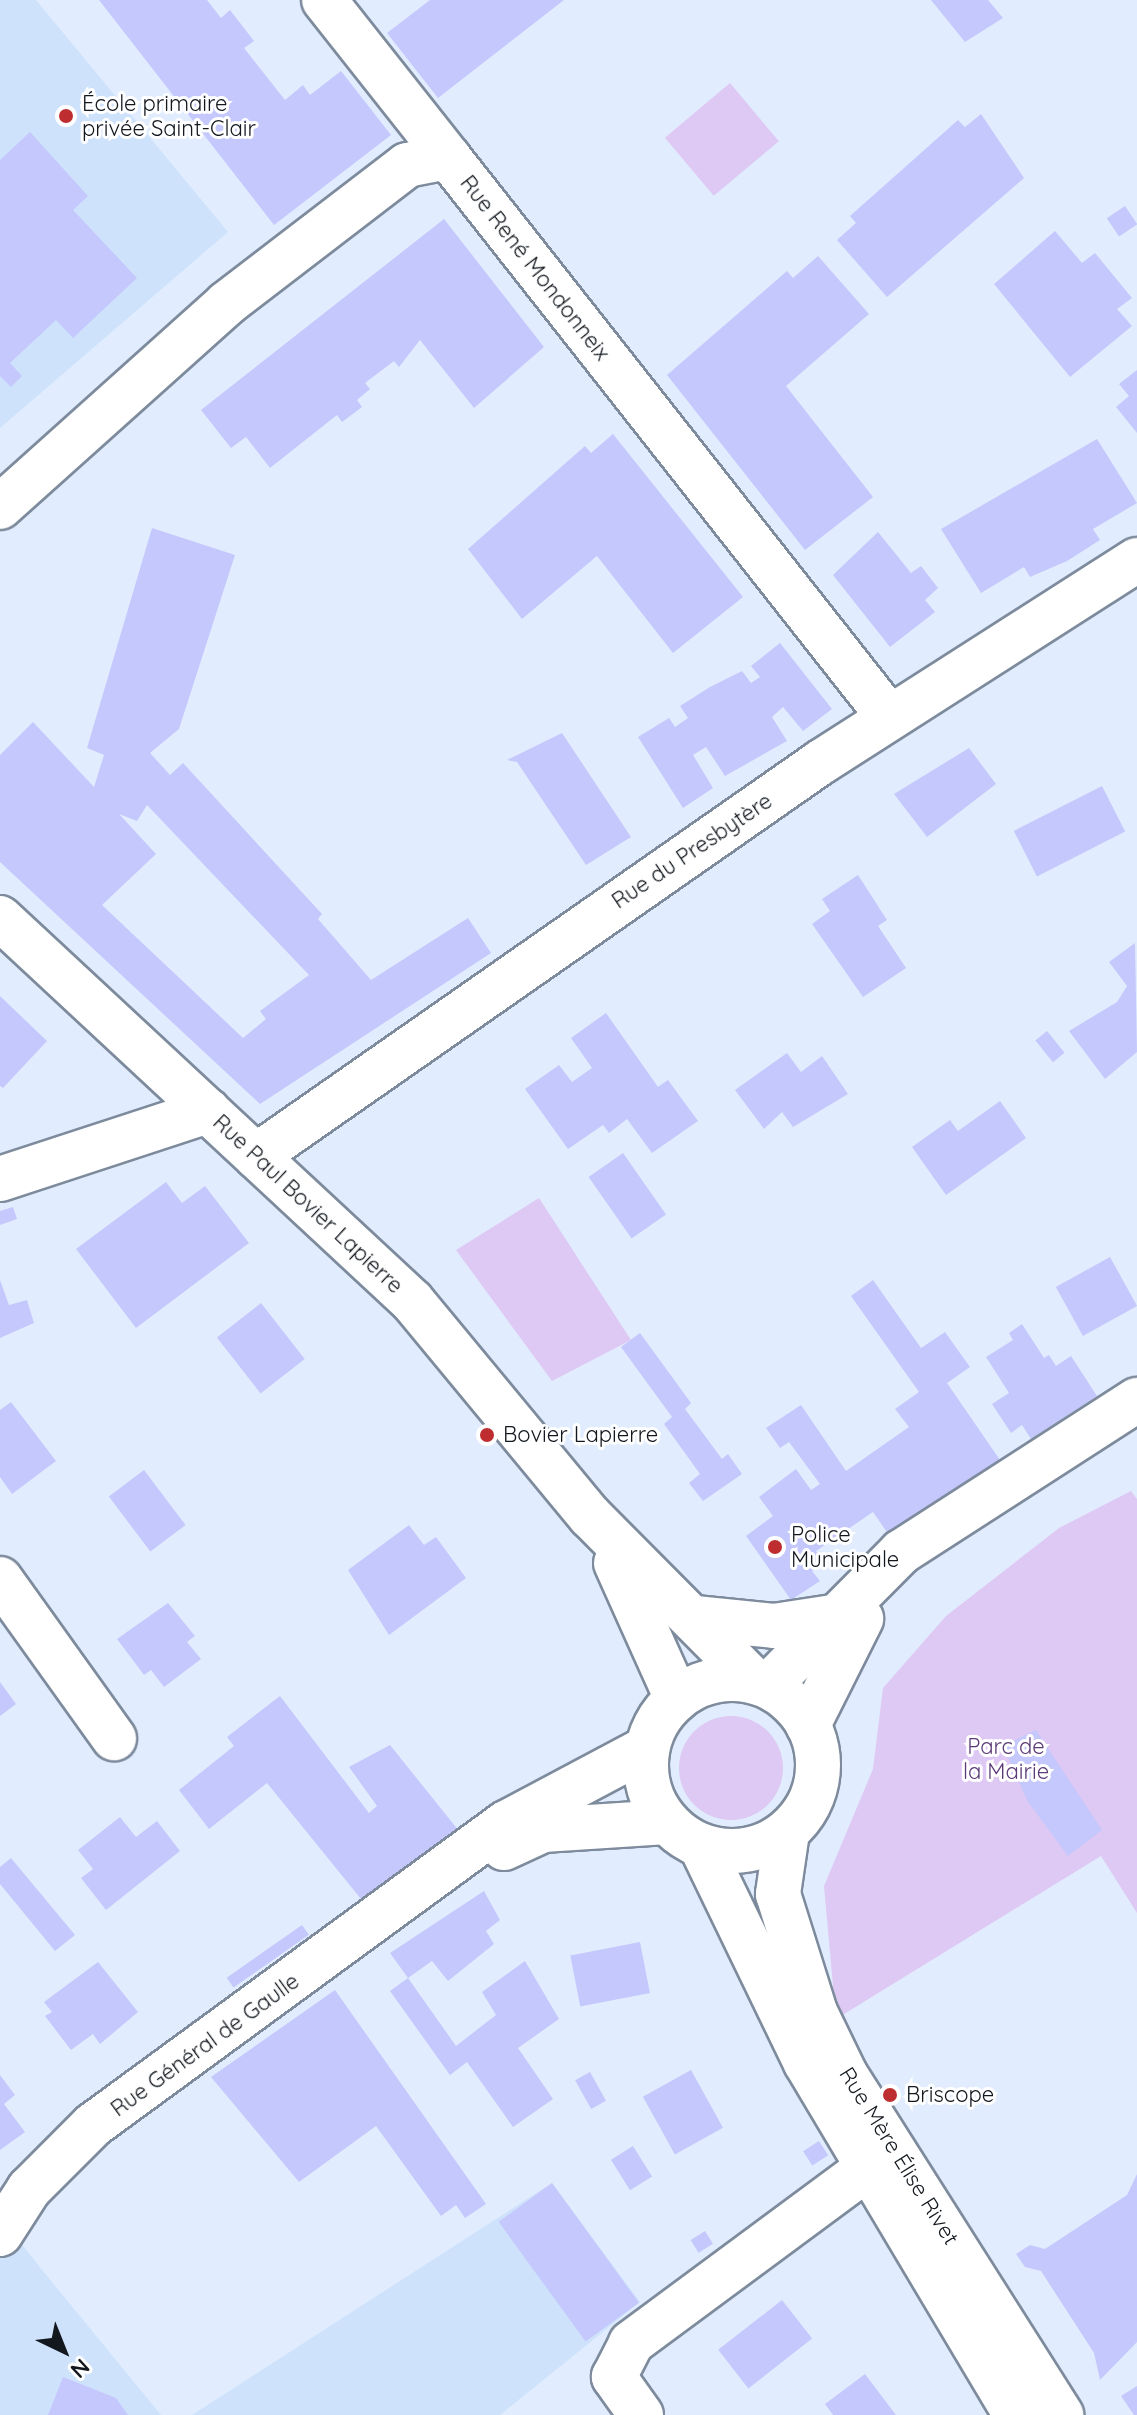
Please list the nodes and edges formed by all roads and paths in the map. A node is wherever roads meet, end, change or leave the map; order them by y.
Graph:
1 (324, 0) edge
2 (448, 157) junction
3 (0, 507) edge
4 (1137, 560) edge
5 (889, 717) junction
6 (0, 918) edge
7 (208, 1111) junction
8 (256, 1156) junction
9 (0, 1179) edge
10 (1137, 1400) edge
11 (590, 1516) junction
12 (949, 1524) junction
13 (0, 1579) edge
14 (839, 1616) junction
15 (695, 1618) junction
16 (761, 1684) junction
17 (677, 1699) junction
18 (808, 1725) junction
19 (114, 1738) dead end
20 (647, 1748) junction
21 (787, 1832) junction
22 (684, 1834) junction
23 (434, 1882) junction
24 (866, 2169) junction
25 (0, 2234) edge
26 (641, 2415) edge
27 (1016, 2415) edge
28 (1061, 2415) edge

1 - 2 street
2 - 3 street, Rue René Mondonneix
2 - 5 street, Rue René Mondonneix
4 - 5 street, Rue du Presbytère
5 - 8 street, Rue du Presbytère
6 - 7 street, Rue Paul Bovier Lapierre
7 - 8 street, Rue Paul Bovier Lapierre
7 - 9 street
8 - 11 street, Rue Paul Bovier Lapierre
10 - 12 street
11 - 15 street
11 - 17 street
12 - 14 street
12 - 18 street
13 - 19 street
14 - 15 street
14 - 16 street
15 - 16 street
16 - 17 street
16 - 18 street
17 - 20 street
18 - 21 street
20 - 22 street
20 - 23 street, Rue Général de Gaulle
21 - 22 street
21 - 28 street, Rue Mère Élise Rivet
22 - 23 street, Rue Général de Gaulle
22 - 24 street, Rue Mère Élise Rivet
23 - 25 street, Rue Général de Gaulle
24 - 26 street, Rue Mère Élise Rivet
24 - 27 street, Rue Mère Élise Rivet

